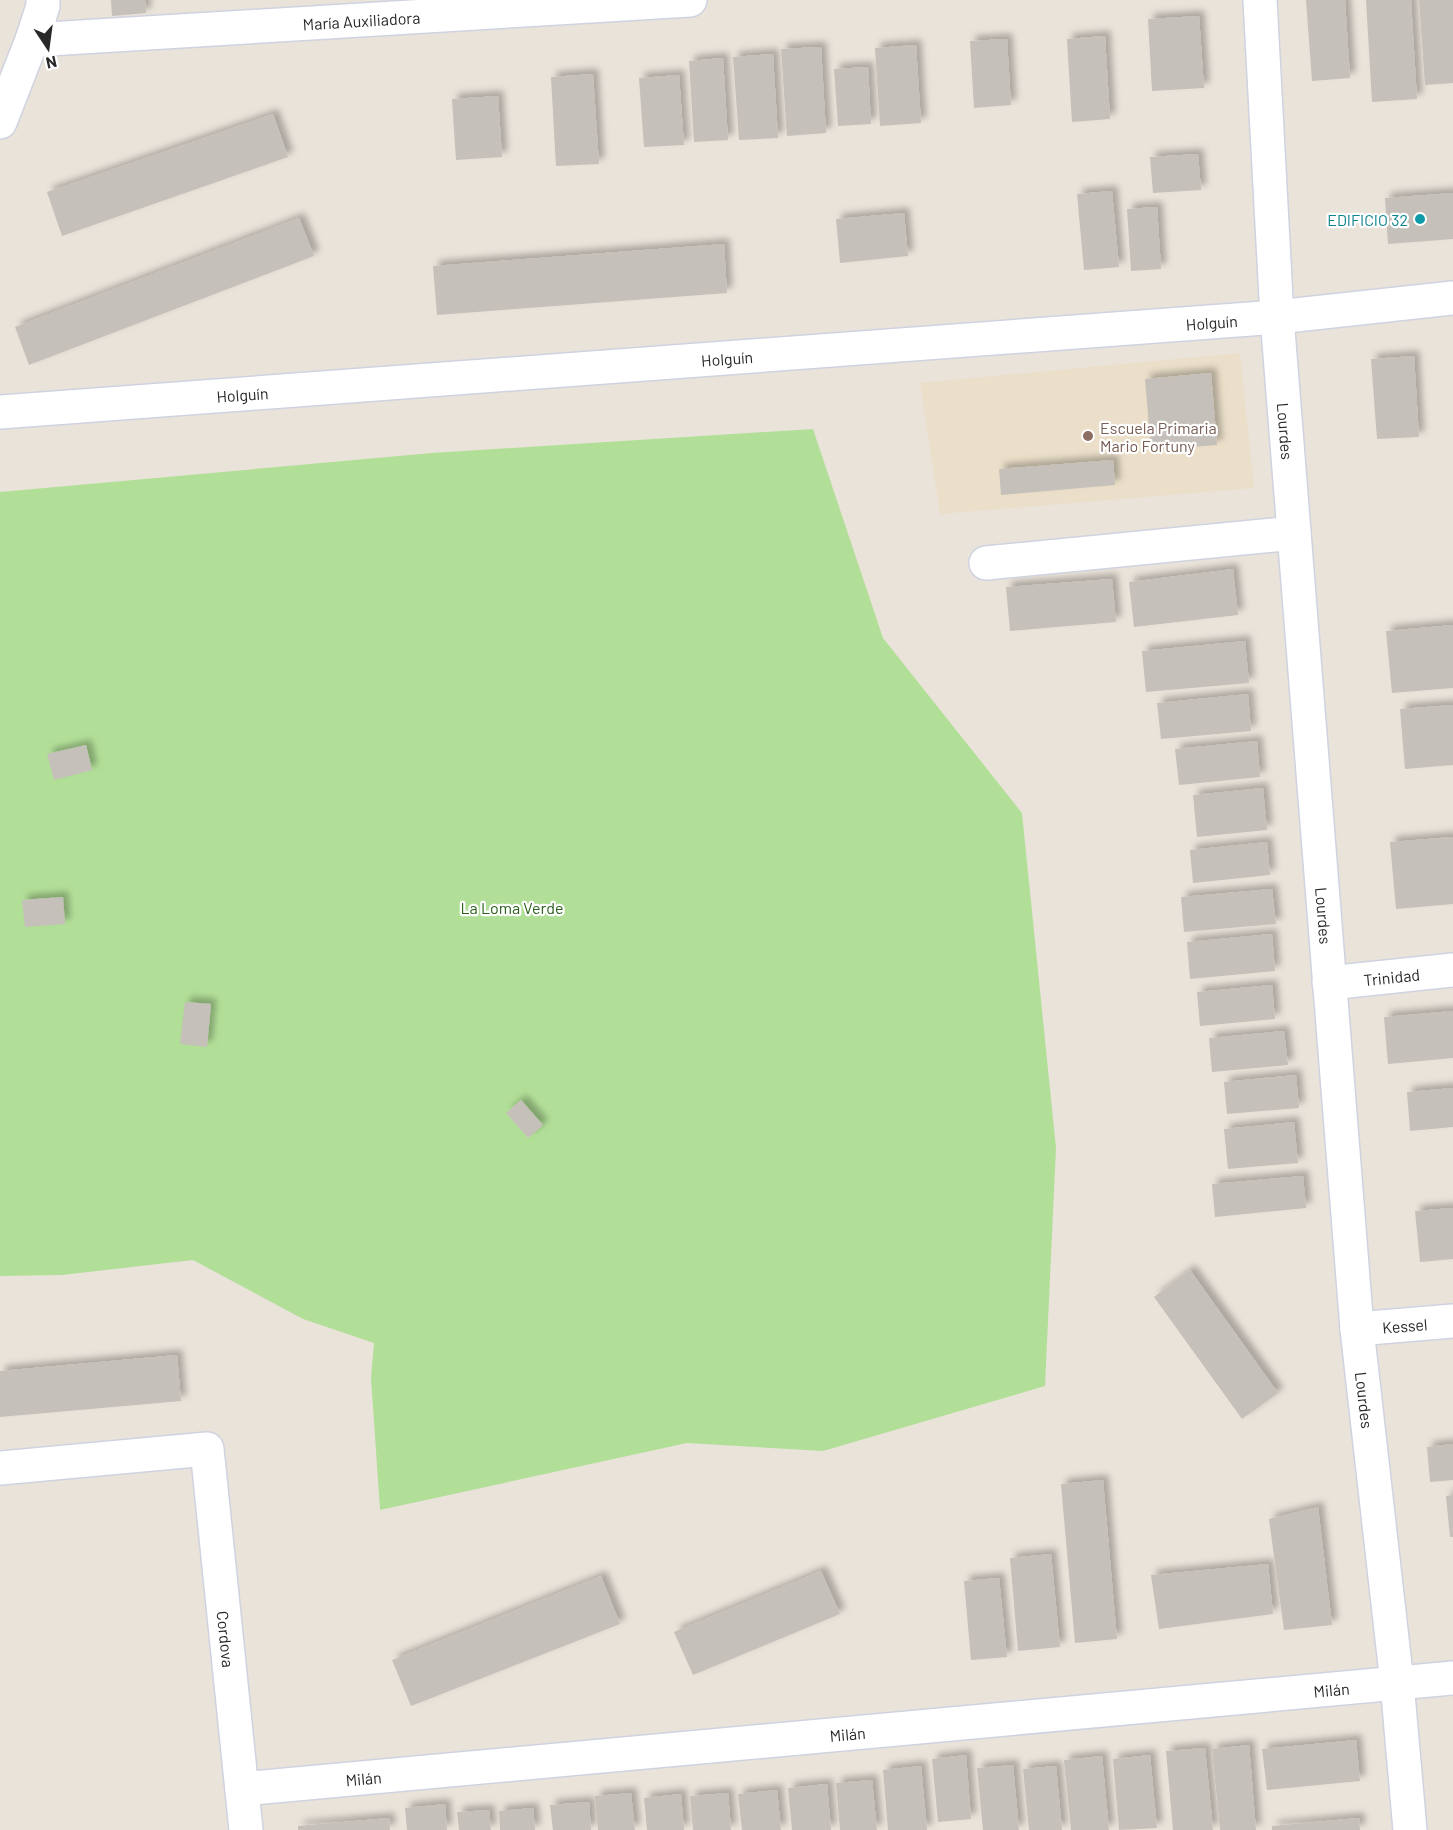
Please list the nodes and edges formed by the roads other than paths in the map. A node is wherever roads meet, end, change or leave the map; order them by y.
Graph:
1 (43, 0) edge
2 (690, 0) edge
3 (1260, 0) edge
4 (32, 40) junction
5 (0, 122) edge
6 (1453, 297) edge
7 (1277, 317) junction
8 (0, 412) edge
9 (1294, 532) junction
10 (986, 563) dead end
11 (1453, 970) edge
12 (1329, 983) junction
13 (1453, 1321) edge
14 (1357, 1329) junction
15 (0, 1467) edge
16 (1453, 1678) edge
17 (1397, 1683) junction
18 (242, 1789) junction
19 (246, 1830) edge
20 (1410, 1830) edge

1 - 4 street
2 - 4 street, María Auxiliadora
3 - 7 street, Lourdes
4 - 5 street
6 - 7 street, Holguín
7 - 8 street, Holguín
7 - 9 street, Lourdes
9 - 10 street
9 - 12 street, Lourdes
11 - 12 street, Trinidad
12 - 14 street, Lourdes
13 - 14 street, Kessel
14 - 17 street, Lourdes
15 - 18 street, Cordova
16 - 17 street, Milán
17 - 18 street, Milán
17 - 20 street, Lourdes
18 - 19 street, Cordova

